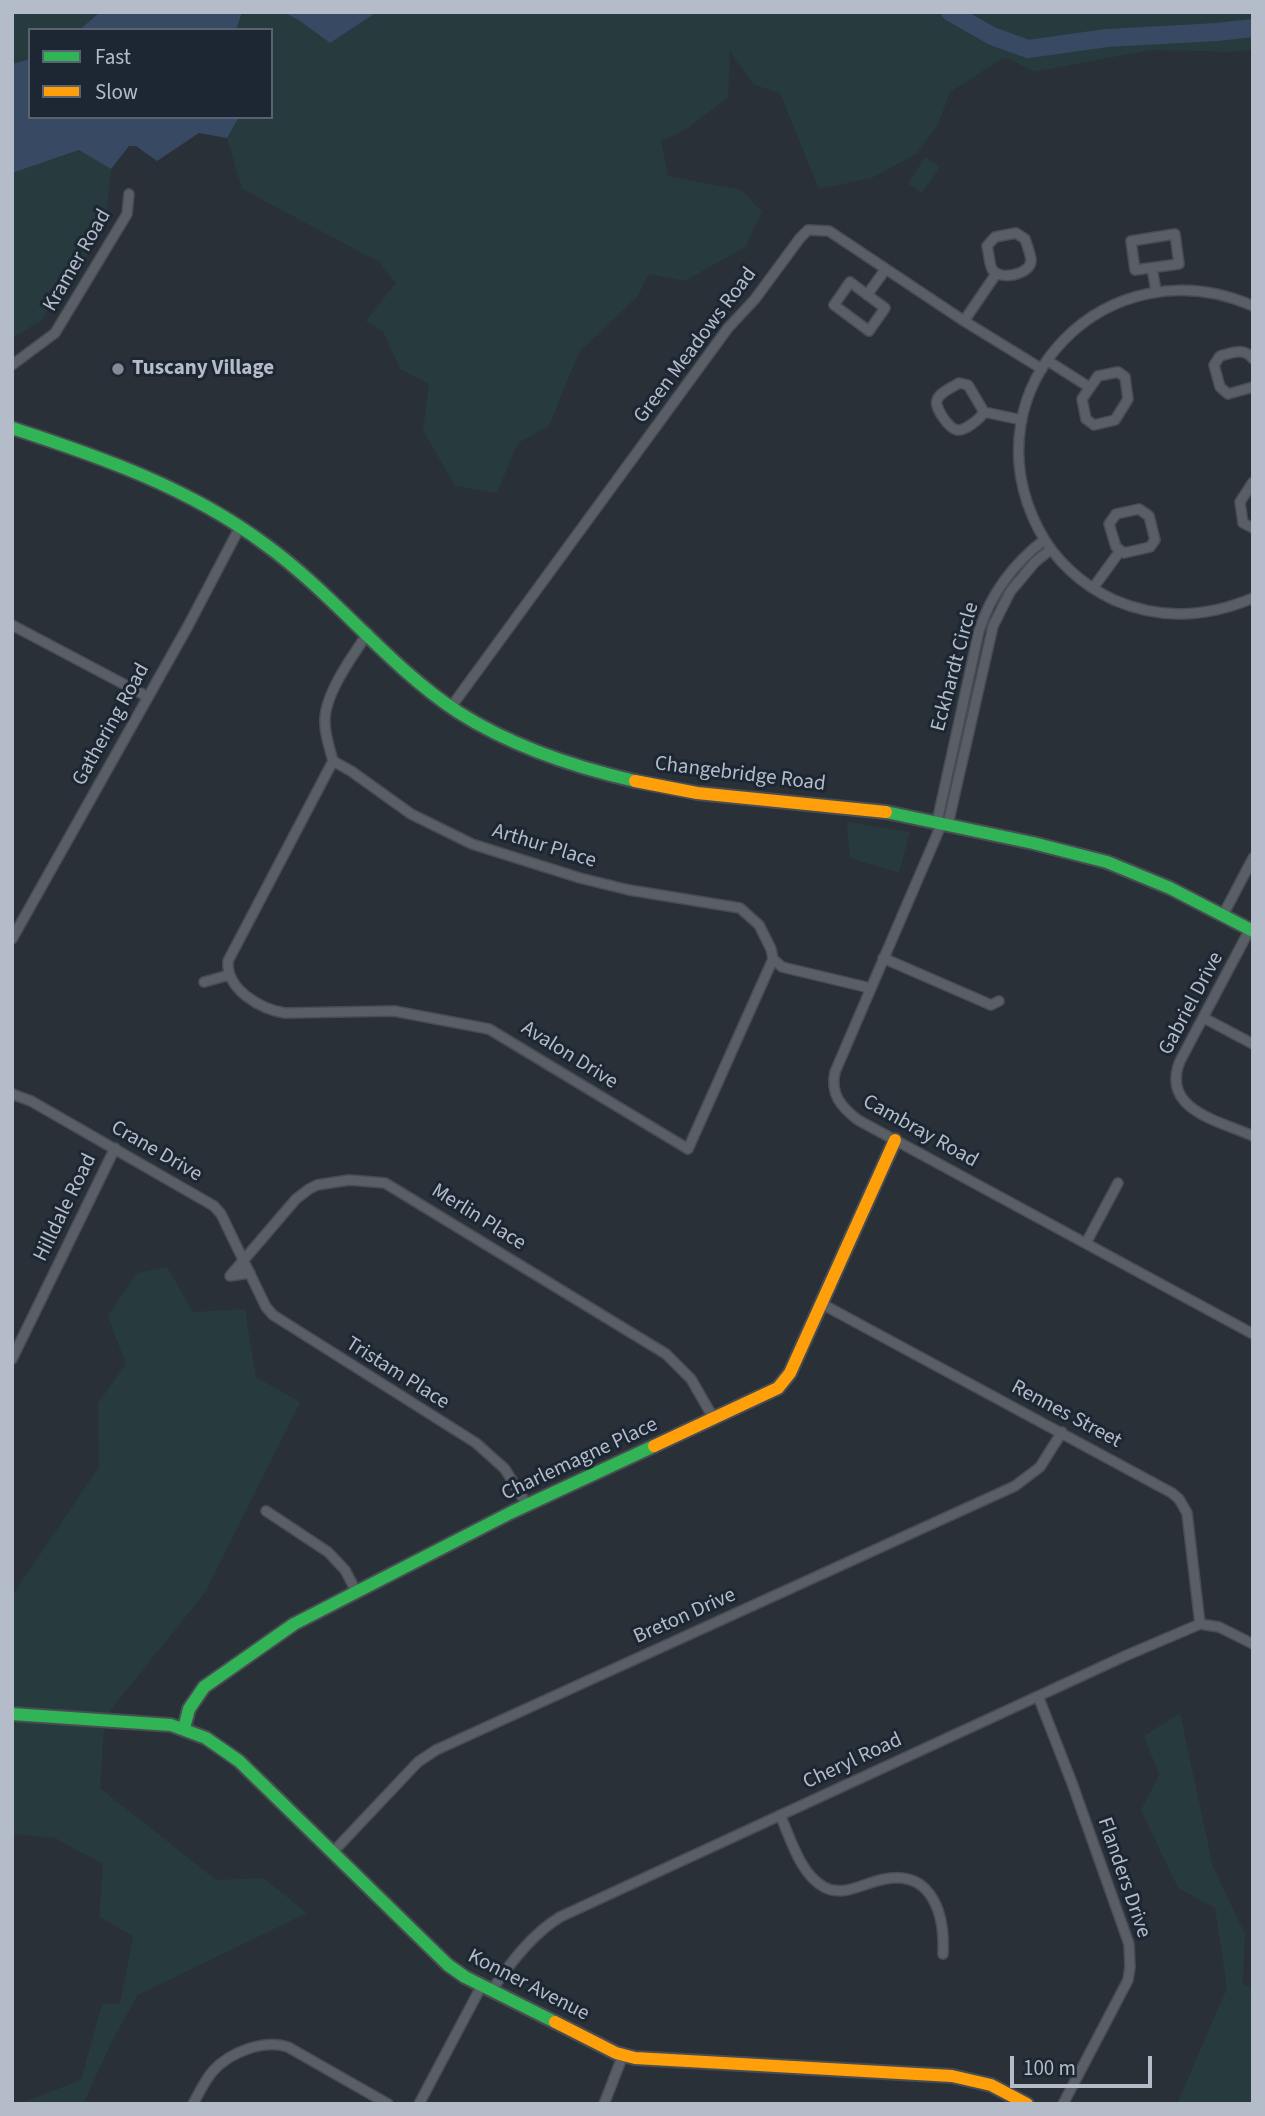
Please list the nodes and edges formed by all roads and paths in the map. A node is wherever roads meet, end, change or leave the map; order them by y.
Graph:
1 (129, 194) dead end
2 (1152, 268) junction
3 (885, 270) junction
4 (996, 274) junction
5 (1156, 291) junction
6 (867, 295) junction
7 (1253, 306) edge
8 (964, 321) junction
9 (1251, 353) edge
10 (12, 365) edge
11 (1045, 365) junction
12 (1089, 387) junction
13 (1253, 387) edge
14 (984, 412) junction
15 (1022, 420) junction
16 (12, 428) edge
17 (1253, 482) edge
18 (240, 527) junction
19 (1253, 528) edge
20 (1044, 540) junction
21 (1051, 549) junction
22 (1120, 551) junction
23 (1093, 588) junction
24 (1253, 598) edge
25 (12, 625) edge
26 (368, 633) junction
27 (148, 697) junction
28 (451, 707) junction
29 (333, 761) junction
30 (943, 823) junction
31 (1253, 858) edge
32 (1223, 915) junction
33 (1251, 930) edge
34 (12, 939) edge
35 (883, 958) junction
36 (772, 959) junction
37 (229, 975) junction
38 (204, 982) dead end
39 (870, 988) junction
40 (999, 1001) dead end
41 (1204, 1018) junction
42 (1253, 1044) edge
43 (12, 1094) edge
44 (1253, 1136) edge
45 (895, 1140) junction
46 (115, 1148) junction
47 (1118, 1183) dead end
48 (1086, 1242) junction
49 (244, 1260) junction
50 (250, 1273) junction
51 (822, 1304) junction
52 (1253, 1334) edge
53 (12, 1359) edge
54 (713, 1419) junction
55 (1062, 1433) junction
56 (527, 1505) junction
57 (266, 1511) dead end
58 (356, 1591) junction
59 (1200, 1624) junction
60 (1253, 1644) edge
61 (1038, 1696) junction
62 (12, 1714) edge
63 (184, 1728) junction
64 (780, 1815) junction
65 (332, 1853) junction
66 (943, 1954) dead end
67 (487, 1988) junction
68 (624, 2055) junction
69 (193, 2104) edge
70 (388, 2104) edge
71 (419, 2104) edge
72 (604, 2104) edge
73 (1027, 2104) edge
74 (1063, 2104) edge

1 - 10 street, Kramer Road
2 - 2 street
2 - 5 street
3 - 6 street
3 - 8 street, Green Meadows Road
3 - 28 street, Green Meadows Road
4 - 4 street
4 - 8 street
5 - 7 street
5 - 11 street
6 - 6 street
8 - 11 street, Green Meadows Road
9 - 13 street
11 - 12 street, Green Meadows Road
11 - 15 street
12 - 12 street
14 - 14 street
14 - 15 street
15 - 20 street
16 - 18 street, Changebridge Road
17 - 19 street
18 - 26 street, Changebridge Road
18 - 27 street, Gathering Road
20 - 21 street
20 - 30 street, Eckhardt Circle
21 - 23 street
21 - 30 street, Eckhardt Circle
22 - 22 street
22 - 23 street
23 - 24 street
25 - 27 street
26 - 28 street, Changebridge Road
26 - 29 street
27 - 34 street, Gathering Road
28 - 30 street, Changebridge Road
29 - 36 street, Arthur Place
29 - 37 street
30 - 32 street, Changebridge Road
30 - 35 street, Cambray Road
31 - 32 street
32 - 33 street, Changebridge Road
33 - 41 street, Gabriel Drive
35 - 39 street, Cambray Road
35 - 40 street
36 - 37 street, Avalon Drive
36 - 39 street
37 - 38 street
39 - 45 street, Cambray Road
41 - 42 street
41 - 44 street, Gabriel Drive
43 - 46 street, Crane Drive
45 - 48 street, Cambray Road
45 - 51 street, Charlemagne Place
46 - 49 street, Crane Drive
46 - 53 street, Hilldale Road
47 - 48 street
48 - 52 street, Cambray Road
49 - 50 street, Crane Drive
49 - 50 street
49 - 54 street, Merlin Place
50 - 56 street, Tristam Place
51 - 54 street, Charlemagne Place
51 - 55 street, Rennes Street
54 - 56 street, Charlemagne Place
55 - 59 street, Rennes Street
55 - 65 street, Breton Drive
56 - 58 street, Charlemagne Place
57 - 58 street
58 - 63 street, Charlemagne Place
59 - 60 street
59 - 61 street, Cheryl Road
61 - 64 street, Cheryl Road
61 - 74 street, Flanders Drive
62 - 63 street, Konner Avenue
63 - 65 street, Konner Avenue
64 - 66 street
64 - 67 street, Cheryl Road
65 - 67 street, Konner Avenue
67 - 68 street, Konner Avenue
67 - 71 street, Cheryl Road
68 - 72 street
68 - 73 street, Konner Avenue
69 - 70 street

